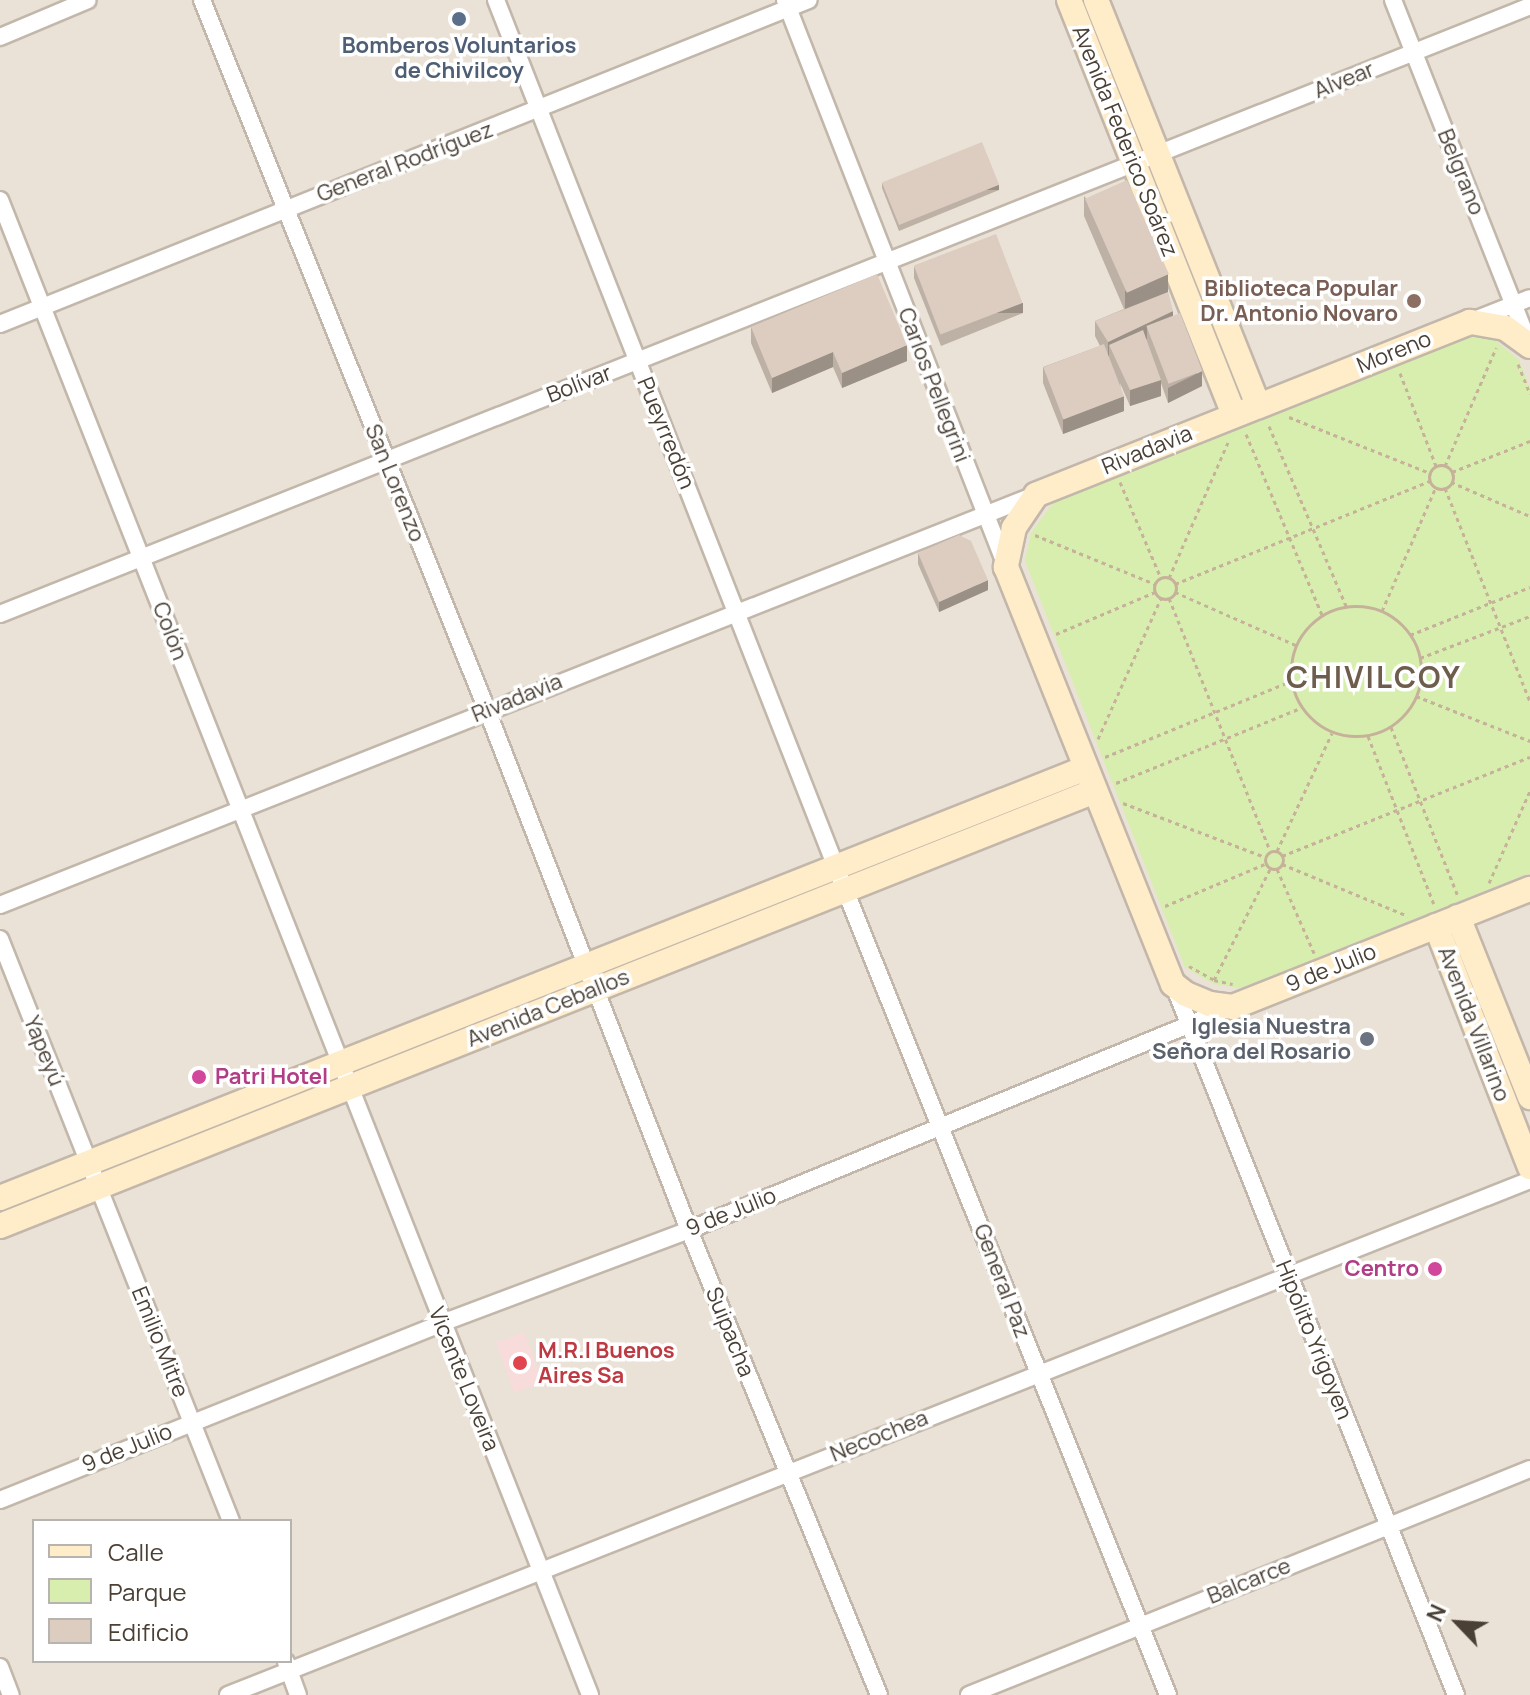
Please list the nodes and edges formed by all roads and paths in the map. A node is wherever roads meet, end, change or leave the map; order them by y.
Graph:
1 (88, 0) edge
2 (202, 0) edge
3 (496, 0) edge
4 (809, 0) edge
5 (1069, 0) edge
6 (1096, 0) edge
7 (1393, 0) edge
8 (786, 4) edge
9 (1530, 6) edge
10 (0, 37) edge
11 (1414, 52) junction
12 (540, 109) junction
13 (1158, 154) junction
14 (1134, 164) junction
15 (0, 200) edge
16 (287, 209) junction
17 (887, 263) junction
18 (1530, 298) edge
19 (1514, 304) junction
20 (44, 307) junction
21 (1470, 322) junction
22 (0, 324) edge
23 (1488, 344) dead end
24 (1497, 346) junction
25 (1524, 349) edge
26 (1505, 350) dead end
27 (637, 361) junction
28 (1399, 371) dead end
29 (1530, 394) edge
30 (1300, 410) dead end
31 (1268, 416) junction
32 (1239, 428) junction
33 (1530, 441) edge
34 (1216, 444) dead end
35 (385, 460) junction
36 (1436, 466) junction
37 (1445, 466) junction
38 (1452, 472) junction
39 (1430, 473) junction
40 (1430, 481) junction
41 (1451, 482) junction
42 (1107, 487) dead end
43 (1436, 487) junction
44 (1445, 488) junction
45 (1036, 495) junction
46 (985, 516) junction
47 (1530, 516) edge
48 (1039, 526) dead end
49 (1313, 528) junction
50 (1035, 535) junction
51 (1289, 538) junction
52 (1031, 544) dead end
53 (141, 559) junction
54 (1006, 567) junction
55 (1161, 578) junction
56 (1169, 578) junction
57 (1155, 584) junction
58 (1175, 584) junction
59 (1530, 587) edge
60 (1155, 592) junction
61 (1175, 592) junction
62 (1161, 598) junction
63 (1169, 598) junction
64 (1491, 603) junction
65 (1346, 606) junction
66 (1382, 611) junction
67 (738, 612) junction
68 (0, 614) edge
69 (1322, 615) junction
70 (1530, 616) edge
71 (1500, 627) junction
72 (1410, 635) junction
73 (1296, 645) junction
74 (1061, 647) dead end
75 (1420, 658) junction
76 (1291, 681) junction
77 (1416, 696) junction
78 (1530, 702) edge
79 (1301, 708) junction
80 (487, 710) junction
81 (1214, 712) junction
82 (1093, 726) dead end
83 (1391, 727) junction
84 (1332, 733) junction
85 (1368, 736) junction
86 (1225, 738) junction
87 (1098, 739) junction
88 (1530, 741) edge
89 (1530, 757) edge
90 (1086, 768) junction
91 (1110, 770) dead end
92 (1105, 787) junction
93 (1530, 791) edge
94 (1420, 801) junction
95 (1123, 803) junction
96 (239, 810) junction
97 (1397, 810) junction
98 (1129, 818) dead end
99 (1270, 851) junction
100 (1277, 851) junction
101 (1282, 856) junction
102 (1265, 857) junction
103 (1265, 864) junction
104 (1282, 864) junction
105 (836, 867) junction
106 (1270, 869) junction
107 (1277, 869) junction
108 (1488, 886) dead end
109 (1530, 889) edge
110 (846, 890) junction
111 (0, 905) edge
112 (1164, 906) dead end
113 (1447, 912) junction
114 (1411, 917) dead end
115 (0, 939) edge
116 (1314, 954) dead end
117 (1181, 975) junction
118 (590, 978) junction
119 (1214, 980) junction
120 (1235, 996) junction
121 (1189, 1026) junction
122 (340, 1062) junction
123 (349, 1087) junction
124 (1530, 1097) edge
125 (942, 1125) junction
126 (89, 1163) junction
127 (1530, 1167) edge
128 (1530, 1180) edge
129 (99, 1187) junction
130 (0, 1198) edge
131 (0, 1226) edge
132 (689, 1230) junction
133 (1287, 1274) junction
134 (442, 1323) junction
135 (1038, 1373) junction
136 (192, 1422) junction
137 (1530, 1469) edge
138 (787, 1473) junction
139 (0, 1500) edge
140 (230, 1519) edge
141 (1388, 1524) junction
142 (541, 1573) junction
143 (1141, 1626) junction
144 (287, 1666) edge
145 (0, 1667) edge
146 (11, 1695) edge
147 (228, 1695) edge
148 (298, 1695) edge
149 (590, 1695) edge
150 (879, 1695) edge
151 (969, 1695) edge
152 (1168, 1695) edge
153 (1456, 1695) edge

1 - 10 street
2 - 16 street, San Lorenzo
3 - 12 street, Pueyrredón
4 - 8 street, General Rodríguez
5 - 14 main road, Avenida Federico Soárez
6 - 13 main road, Avenida Federico Soárez
7 - 11 street, Belgrano
8 - 12 street, General Rodríguez
8 - 17 street, Carlos Pellegrini
9 - 11 street, Alvear
11 - 13 street, Alvear
11 - 19 street, Belgrano
12 - 16 street, General Rodríguez
12 - 27 street, Pueyrredón
13 - 14 street, Bolívar
13 - 31 main road, Avenida Federico Soárez
14 - 17 street, Bolívar
14 - 32 main road, Avenida Federico Soárez
15 - 20 street, Colón
16 - 20 street, General Rodríguez
16 - 35 street, San Lorenzo
17 - 27 street, Bolívar
17 - 46 street, Carlos Pellegrini
18 - 19 street, Moreno
19 - 21 street, Moreno
19 - 25 street, Belgrano
20 - 22 street, General Rodríguez
20 - 53 street, Colón
21 - 25 main road
21 - 31 main road, Moreno
23 - 24 path
24 - 26 path
24 - 37 path
25 - 29 path
27 - 35 street, Bolívar
27 - 67 street, Pueyrredón
28 - 36 path
30 - 39 path
31 - 32 main road, Rivadavia
31 - 32 path
31 - 49 path
32 - 45 main road, Rivadavia
32 - 51 path
33 - 38 path
34 - 56 path
35 - 53 street, Bolívar
35 - 80 street, San Lorenzo
36 - 37 path
36 - 39 path
37 - 38 path
38 - 41 path
39 - 40 path
40 - 43 path
40 - 49 path
41 - 44 path
41 - 47 path
42 - 55 path
43 - 44 path
43 - 66 path
44 - 64 path
45 - 46 street, Rivadavia
45 - 54 main road
46 - 54 street, Carlos Pellegrini
46 - 67 street, Rivadavia
48 - 50 path
49 - 51 path
49 - 65 path
50 - 52 path
50 - 57 path
51 - 58 path
51 - 69 path
53 - 68 street, Bolívar
53 - 96 street, Colón
54 - 90 main road, Carlos Pellegrini
55 - 56 path
55 - 57 path
56 - 58 path
57 - 60 path
58 - 61 path
59 - 64 path
60 - 62 path
60 - 74 path
61 - 63 path
61 - 73 path
62 - 63 path
62 - 87 path
63 - 81 path
64 - 71 path
64 - 72 path
65 - 66 path
65 - 69 path
66 - 72 path
67 - 80 street, Rivadavia
67 - 105 street, Pueyrredón
69 - 73 path
70 - 71 path
71 - 75 path
71 - 78 path
72 - 75 path
73 - 76 path
75 - 77 path
76 - 79 path
76 - 81 path
77 - 83 path
77 - 88 path
79 - 84 path
79 - 86 path
80 - 96 street, Rivadavia
80 - 118 street, San Lorenzo
81 - 86 path
81 - 87 path
82 - 87 path
83 - 85 path
83 - 94 path
84 - 85 path
84 - 100 path
85 - 97 path
86 - 92 path
86 - 99 path
89 - 94 path
90 - 92 main road, Hipólito Yrigoyen
90 - 105 main road, Avenida Ceballos
91 - 92 path
92 - 95 path
92 - 110 main road, Avenida Ceballos
92 - 117 main road, Hipólito Yrigoyen
93 - 108 path
94 - 97 path
94 - 113 path
95 - 98 path
95 - 102 path
96 - 111 street, Rivadavia
96 - 122 street, Colón
97 - 101 path
97 - 113 path
99 - 100 path
99 - 102 path
100 - 101 path
101 - 104 path
102 - 103 path
103 - 106 path
103 - 112 path
104 - 107 path
104 - 114 path
105 - 110 street, General Paz
105 - 118 main road, Avenida Ceballos
106 - 107 path
106 - 119 path
107 - 116 path
109 - 113 main road, 9 de Julio
110 - 118 main road, Avenida Ceballos
110 - 125 street, General Paz
113 - 120 main road, 9 de Julio
113 - 124 main road, Avenida Villarino
113 - 127 main road, Avenida Villarino
115 - 126 street, Yapeyú
117 - 119 path
117 - 120 main road
117 - 121 street, Hipólito Yrigoyen
118 - 122 main road, Avenida Ceballos
118 - 123 main road, Avenida Ceballos
118 - 132 street, Suipacha
119 - 120 path
120 - 121 street, 9 de Julio
121 - 125 street, 9 de Julio
121 - 133 street, Hipólito Yrigoyen
122 - 123 street, Vicente Loveira
122 - 126 main road, Avenida Ceballos
123 - 129 main road, Avenida Ceballos
123 - 134 street, Vicente Loveira
125 - 132 street, 9 de Julio
125 - 135 street, General Paz
126 - 129 street, Emilio Mitre
126 - 130 main road, Avenida Ceballos
128 - 133 street, Necochea
129 - 131 main road, Avenida Ceballos
129 - 136 street, Emilio Mitre
132 - 134 street, 9 de Julio
132 - 138 street, Suipacha
133 - 135 street, Necochea
133 - 141 street, Hipólito Yrigoyen
134 - 136 street, 9 de Julio
134 - 142 street, Vicente Loveira
135 - 138 street, Necochea
135 - 143 street, General Paz
136 - 139 street, 9 de Julio
136 - 140 street, Emilio Mitre
137 - 141 street, Balcarce
138 - 142 street, Necochea
138 - 150 street, Suipacha
141 - 143 street, Balcarce
141 - 153 street, Hipólito Yrigoyen
142 - 144 street, Necochea
142 - 149 street, Vicente Loveira
143 - 151 street, Balcarce
143 - 152 street, General Paz
144 - 147 street, Necochea
144 - 148 street
145 - 146 street

